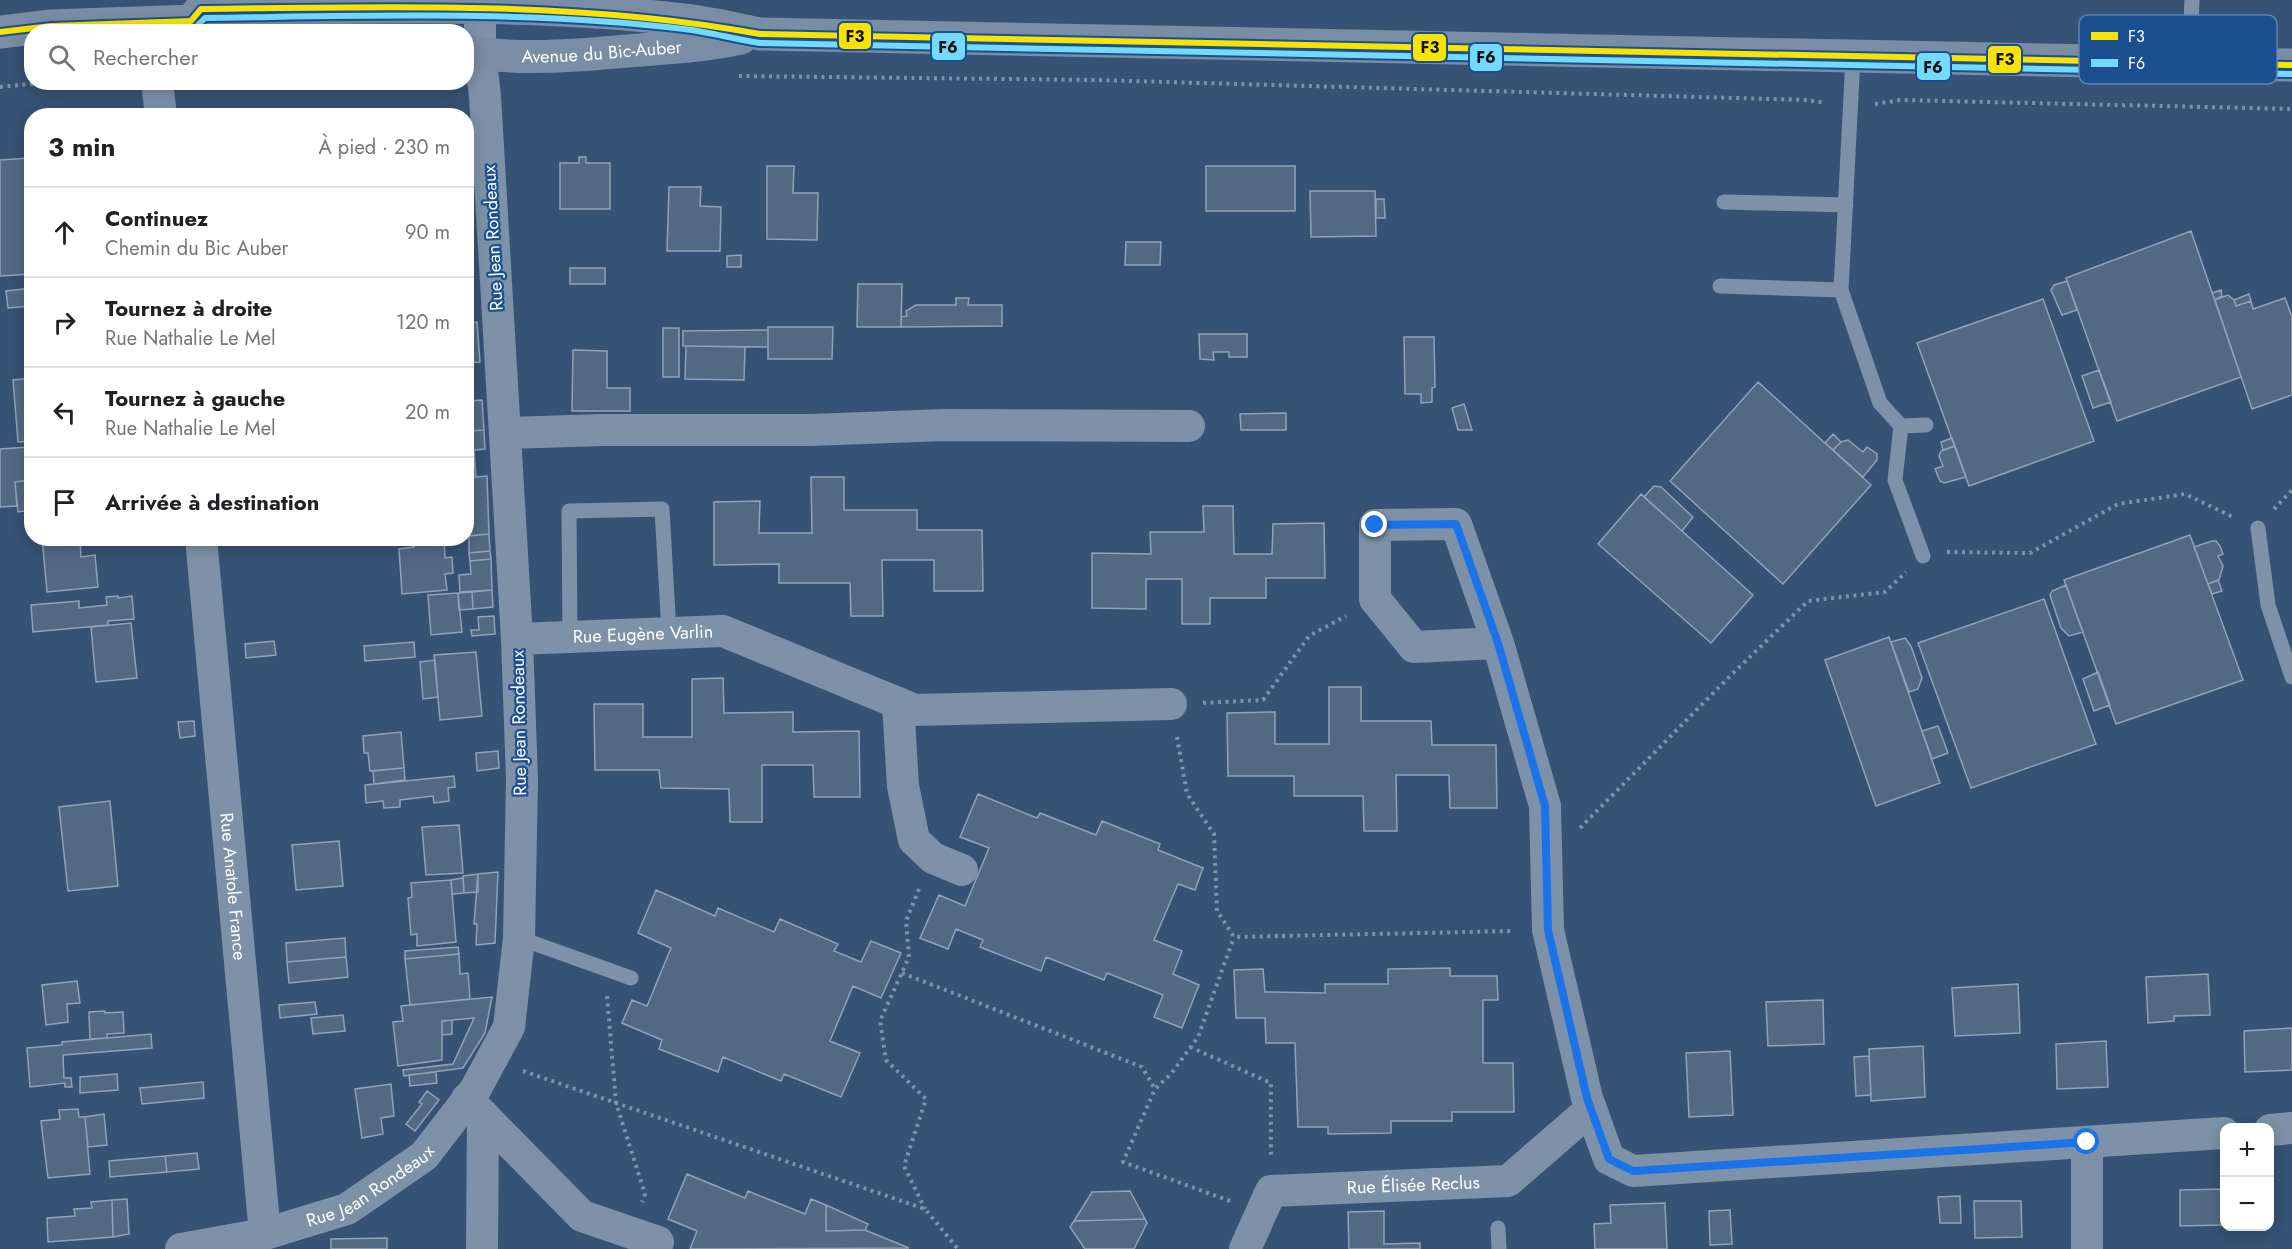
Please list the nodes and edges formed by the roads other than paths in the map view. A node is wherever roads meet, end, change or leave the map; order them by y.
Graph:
1 (2192, 0) edge
2 (480, 3) edge
3 (2191, 15) edge
4 (195, 24) edge
5 (24, 29) edge
6 (0, 32) edge
7 (760, 34) junction
8 (474, 46) edge
9 (474, 53) edge
10 (474, 57) edge
11 (1853, 57) junction
12 (2079, 61) edge
13 (2277, 65) edge
14 (2292, 65) edge
15 (159, 90) edge
16 (160, 108) edge
17 (1724, 202) dead end
18 (1846, 205) junction
19 (1720, 286) dead end
20 (1841, 290) junction
21 (1926, 425) dead end
22 (1189, 426) dead end
23 (1900, 426) junction
24 (505, 433) junction
25 (2258, 528) road end
26 (202, 546) edge
27 (1923, 556) road end
28 (669, 633) junction
29 (570, 637) junction
30 (517, 639) junction
31 (1498, 643) junction
32 (2292, 677) edge
33 (898, 703) junction
34 (1171, 704) road end
35 (962, 870) dead end
36 (519, 938) junction
37 (631, 978) dead end
38 (475, 1107) junction
39 (1591, 1110) junction
40 (2292, 1128) edge
41 (2274, 1130) edge
42 (2220, 1133) edge
43 (2087, 1142) junction
44 (1498, 1228) dead end
45 (265, 1234) junction
46 (658, 1242) dead end
47 (181, 1249) edge
48 (482, 1249) edge
49 (1245, 1249) edge
50 (1498, 1249) edge
51 (2087, 1249) edge

1 - 3 lane
2 - 4 main road, Avenue du Bic-Auber
2 - 7 main road, Avenue du Bic-Auber
2 - 8 street, Rue Jean Rondeaux
5 - 6 main road
7 - 9 main road, Avenue du Bic-Auber
7 - 11 main road, Avenue du Bic-Auber
10 - 24 street, Rue Jean Rondeaux
11 - 12 main road, Avenue du Bic-Auber
11 - 18 lane
13 - 14 main road, Avenue du Bic-Auber
15 - 16 street
17 - 18 lane
18 - 20 lane
19 - 20 lane
20 - 23 lane
21 - 23 lane
22 - 24 street
23 - 27 lane
24 - 30 street, Rue Jean Rondeaux
25 - 32 lane
26 - 45 street, Rue Anatole France
28 - 29 street, Rue Eugène Varlin
28 - 29 lane
28 - 33 street, Rue Eugène Varlin
29 - 30 street, Rue Eugène Varlin
30 - 36 street, Rue Jean Rondeaux
31 - 31 street
31 - 39 street
33 - 34 street, Rue Eugène Varlin
33 - 35 street
36 - 37 lane
36 - 38 street, Rue Jean Rondeaux
38 - 45 street, Rue Jean Rondeaux
38 - 46 street
38 - 48 street
39 - 43 street
39 - 49 street, Rue Élisée Reclus
40 - 41 street
42 - 43 street
43 - 51 street
44 - 50 lane
45 - 47 street, Rue Jean Rondeaux

